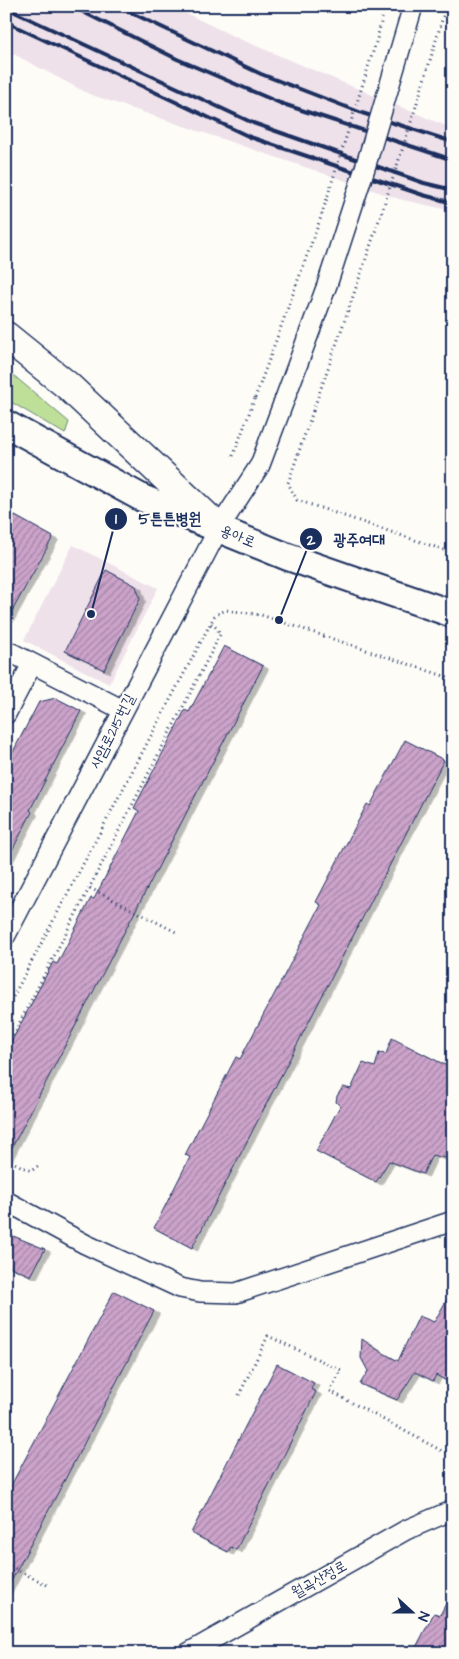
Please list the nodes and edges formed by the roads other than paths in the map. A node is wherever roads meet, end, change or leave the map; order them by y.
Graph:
1 (413, 6) edge
2 (6, 336) edge
3 (6, 424) edge
4 (219, 528) junction
5 (453, 614) edge
6 (6, 650) edge
7 (32, 664) junction
8 (123, 710) junction
9 (6, 714) edge
10 (6, 935) edge
11 (6, 1201) edge
12 (453, 1220) edge
13 (453, 1510) edge
14 (188, 1653) edge

1 - 4 street, 사암로215번길, bridge
2 - 4 highway
3 - 4 main road, 용아로
4 - 5 main road, 용아로
4 - 8 street, 사암로215번길
6 - 7 street
7 - 8 street
7 - 9 street
8 - 10 street, 사암로215번길
11 - 12 street
13 - 14 street, 월곡산정로

